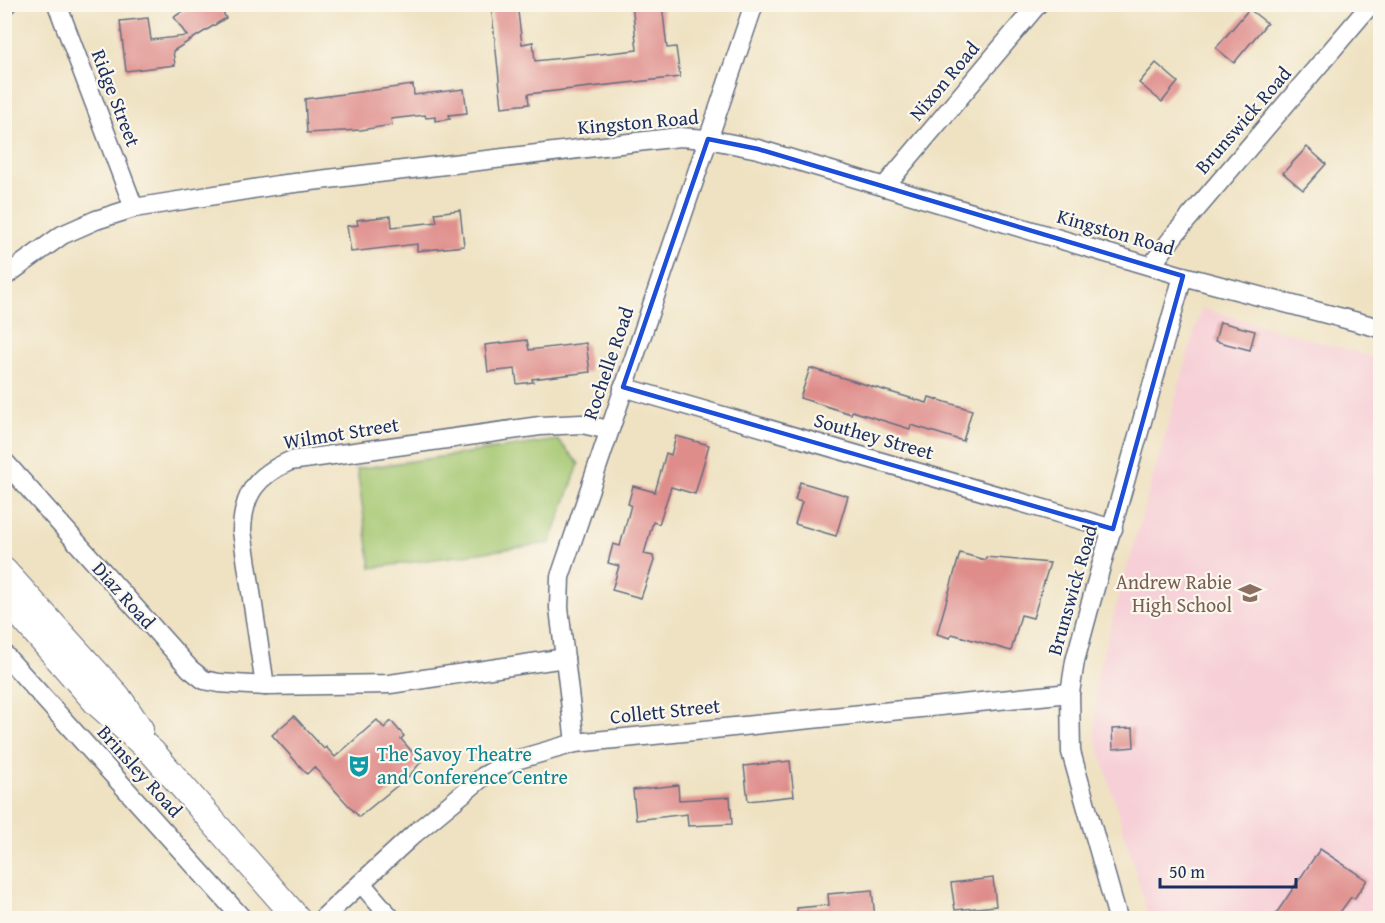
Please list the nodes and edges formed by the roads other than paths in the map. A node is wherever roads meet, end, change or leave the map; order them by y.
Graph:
1 (57, 4) edge
2 (754, 4) edge
3 (1038, 4) edge
4 (1371, 4) edge
5 (708, 139) junction
6 (884, 187) junction
7 (134, 208) junction
8 (1151, 266) junction
9 (1183, 276) junction
10 (4, 277) edge
11 (1380, 328) edge
12 (623, 387) junction
13 (609, 430) junction
14 (4, 461) edge
15 (1113, 528) junction
16 (4, 571) edge
17 (4, 596) edge
18 (4, 654) edge
19 (566, 658) junction
20 (265, 686) junction
21 (1070, 693) junction
22 (575, 743) junction
23 (153, 753) junction
24 (361, 883) junction
25 (242, 918) edge
26 (297, 918) edge
27 (322, 918) edge
28 (392, 918) edge
29 (1118, 918) edge

1 - 7 street, Ridge Street
2 - 5 street, Rochelle Road
3 - 6 street, Nixon Road
4 - 8 street, Brunswick Road
5 - 6 street, Kingston Road
5 - 7 street, Kingston Road
5 - 12 street, Rochelle Road
6 - 8 street, Kingston Road
7 - 10 street, Kingston Road
8 - 9 street, Kingston Road
9 - 11 street, Kingston Road
9 - 15 street, Brunswick Road
12 - 13 street, Rochelle Road
12 - 15 street, Southey Street
13 - 19 street, Rochelle Road
13 - 20 street, Wilmot Street
14 - 20 street, Diaz Road
15 - 21 street, Brunswick Road
16 - 23 street
17 - 23 street
18 - 25 street, Brinsley Road
19 - 20 street
19 - 22 street, Rochelle Road
21 - 22 street, Collett Street
21 - 29 street, Brunswick Road
22 - 24 street, Collett Street
23 - 26 street
24 - 27 street, Collett Street
24 - 28 street

